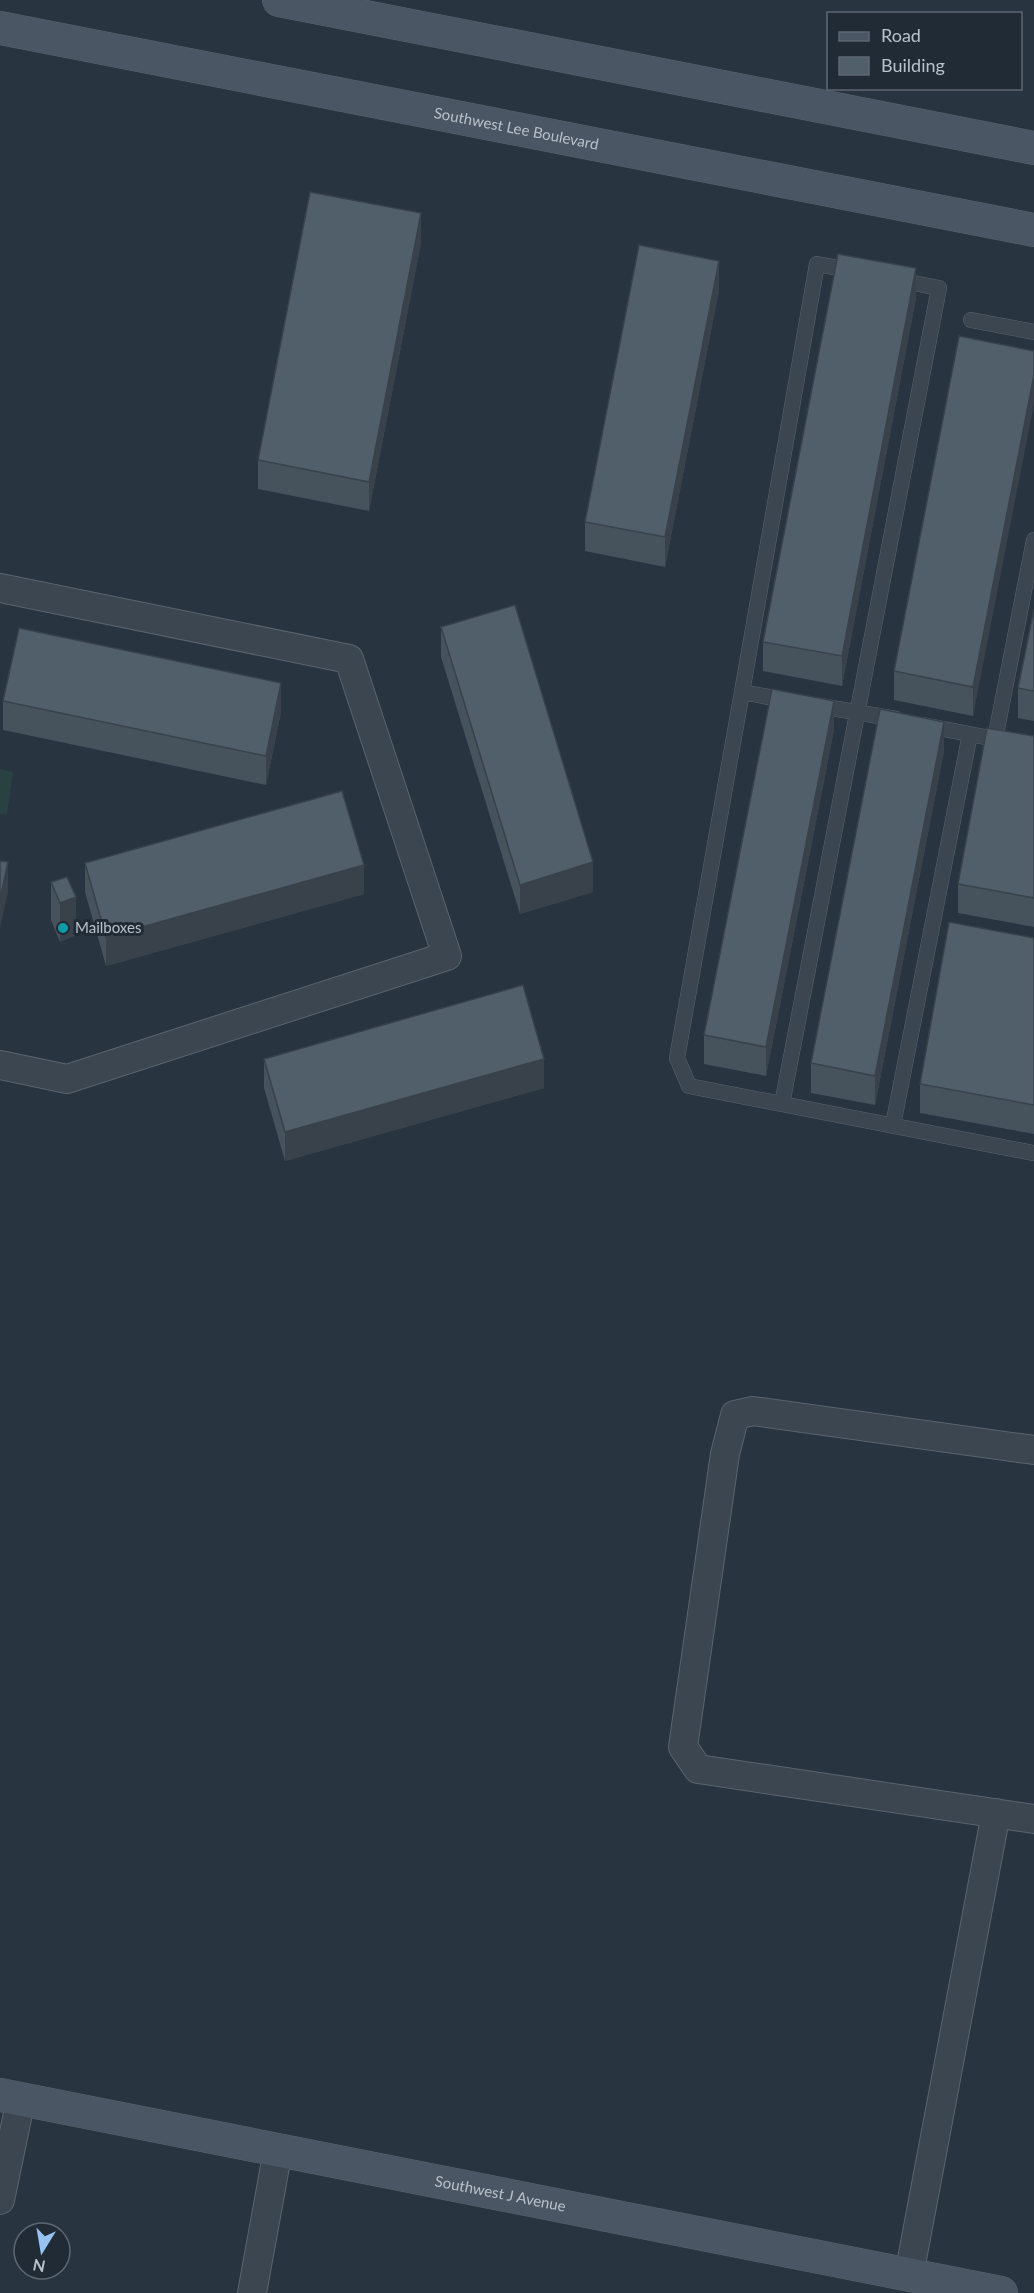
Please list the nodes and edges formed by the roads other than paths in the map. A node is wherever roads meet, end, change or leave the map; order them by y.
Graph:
1 (279, 0) edge
2 (0, 28) edge
3 (1034, 148) edge
4 (1034, 230) edge
5 (971, 320) dead end
6 (1034, 332) edge
7 (1034, 540) edge
8 (0, 588) edge
9 (742, 692) junction
10 (858, 712) junction
11 (970, 734) junction
12 (995, 739) junction
13 (1015, 743) edge
14 (0, 1065) edge
15 (782, 1104) junction
16 (893, 1125) junction
17 (1033, 1153) edge
18 (1034, 1450) edge
19 (996, 1814) junction
20 (1034, 1819) edge
21 (10, 2097) edge
22 (278, 2150) junction
23 (0, 2200) edge
24 (909, 2275) junction
25 (252, 2293) edge
26 (1001, 2293) edge

1 - 3 main road
2 - 4 main road, Southwest Lee Boulevard
5 - 6 lane
7 - 12 lane
8 - 14 street
9 - 10 lane
9 - 10 lane
9 - 15 lane
10 - 11 lane
10 - 15 lane
11 - 12 lane
11 - 16 lane
12 - 13 lane
15 - 16 lane
16 - 17 lane
18 - 19 street
19 - 20 street
19 - 24 street
21 - 22 main road, Southwest J Avenue
21 - 23 street
22 - 24 main road, Southwest J Avenue
22 - 25 street
24 - 26 main road, Southwest J Avenue

